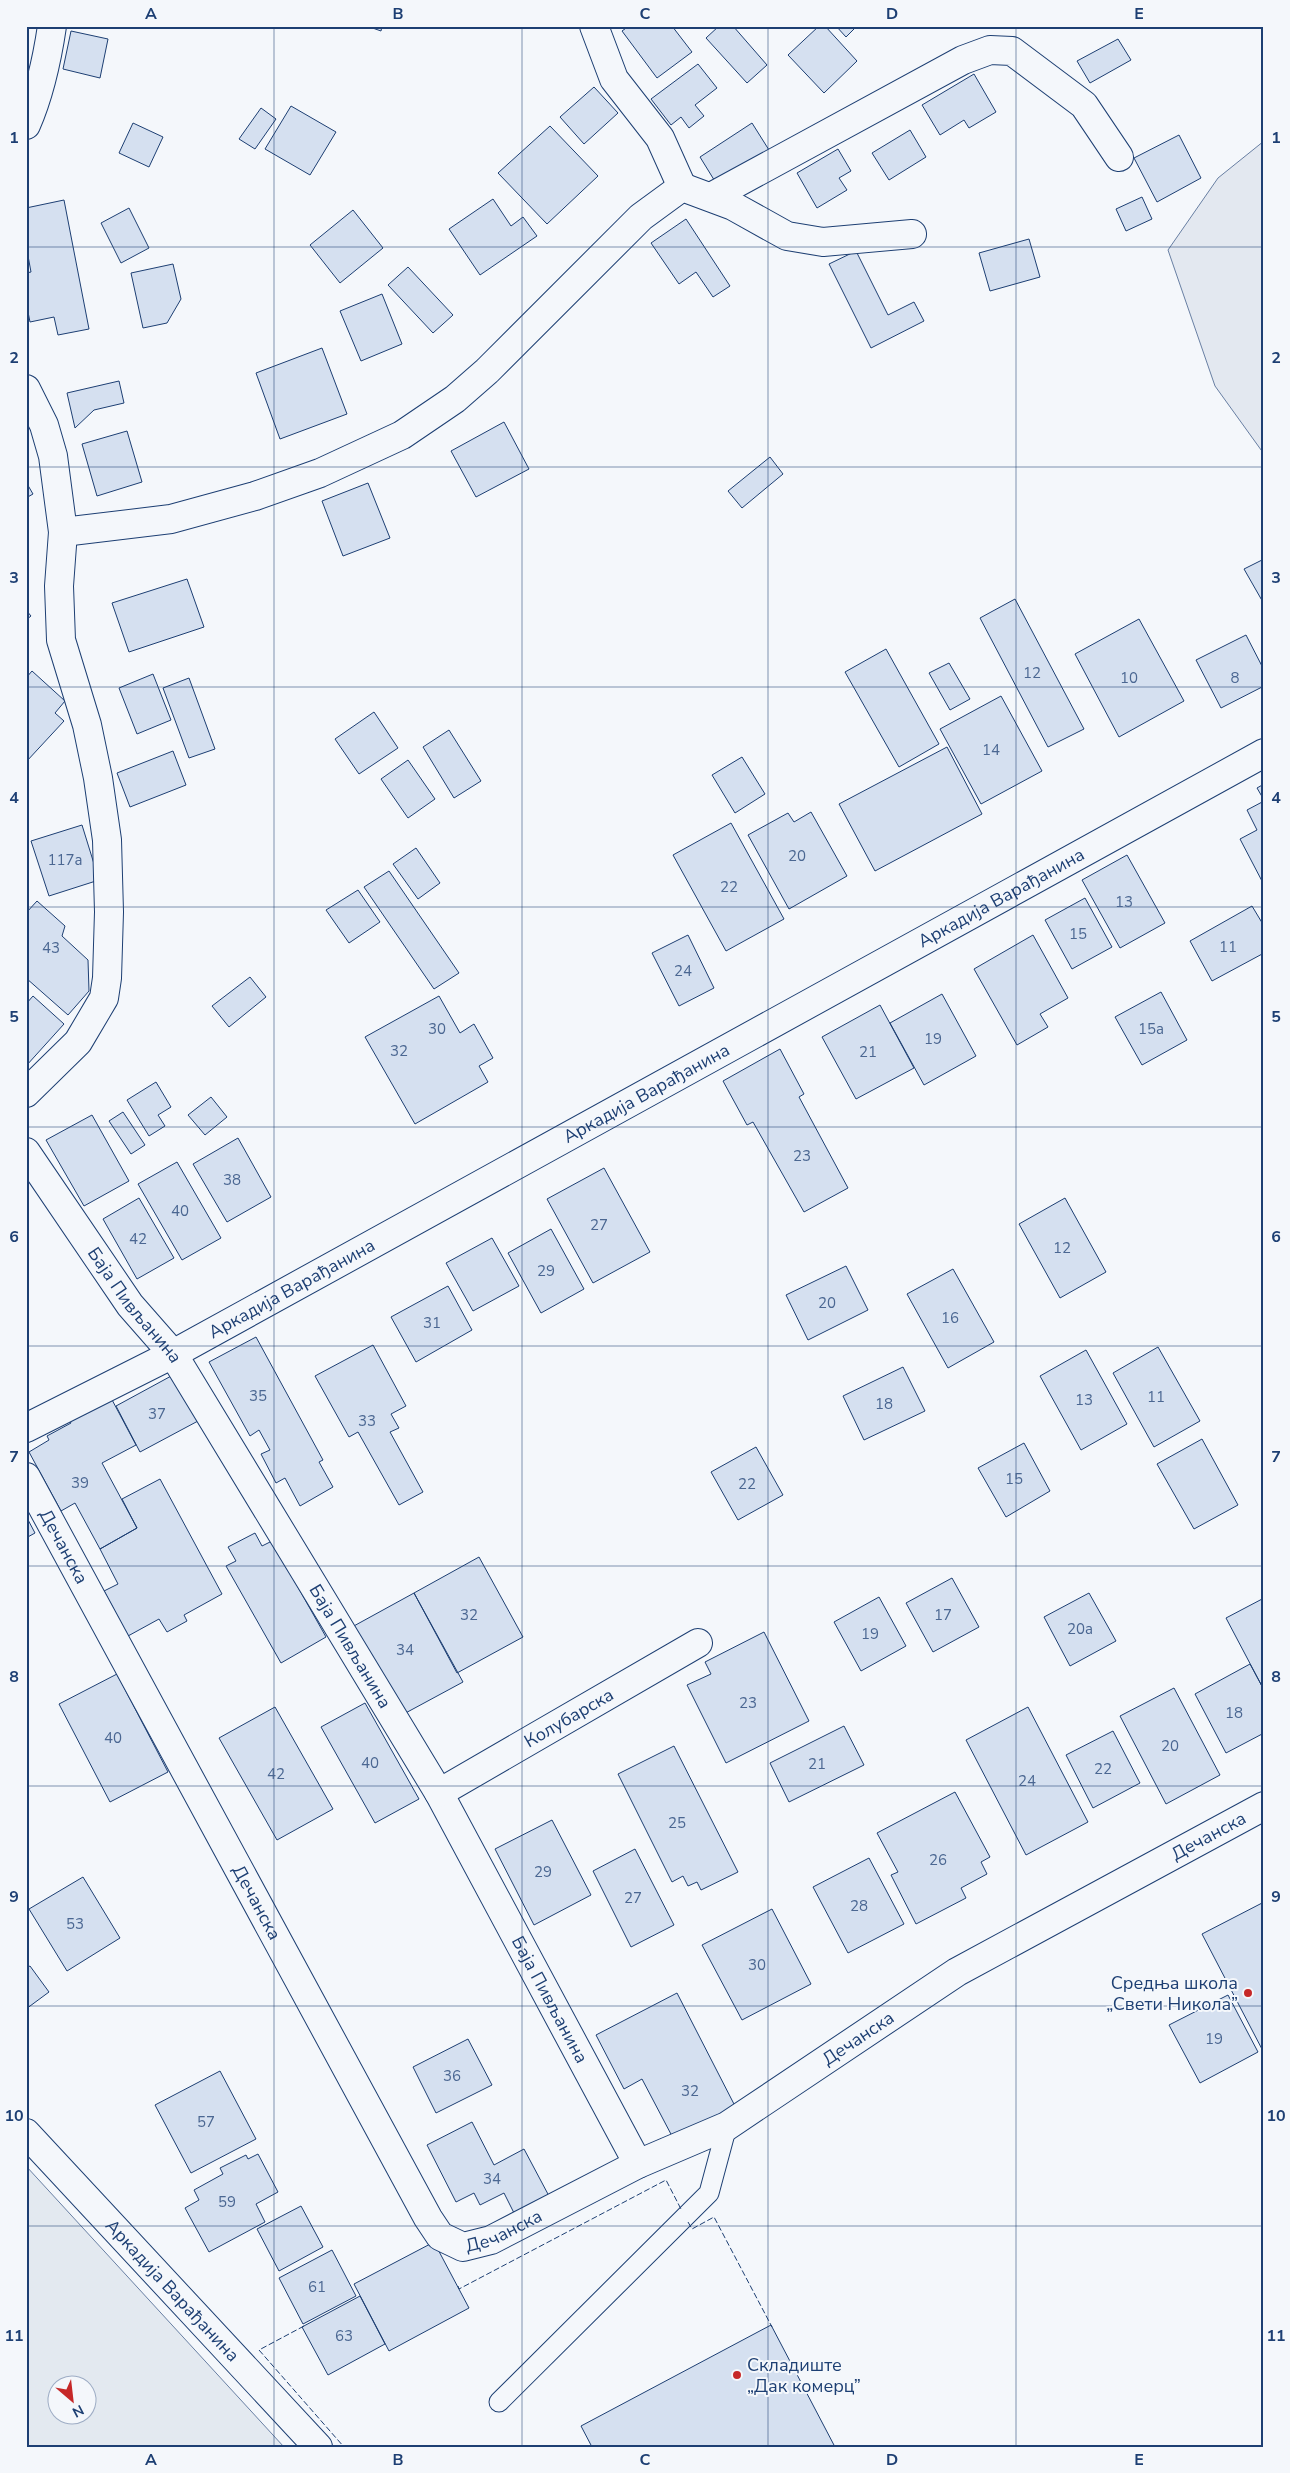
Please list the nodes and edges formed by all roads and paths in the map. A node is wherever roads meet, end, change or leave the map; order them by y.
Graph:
1 (52, 26) edge
2 (594, 26) edge
3 (26, 125) edge
4 (1119, 157) dead end
5 (682, 187) junction
6 (711, 197) junction
7 (912, 234) dead end
8 (26, 389) edge
9 (63, 532) junction
10 (1264, 753) edge
11 (26, 1093) edge
12 (26, 1152) edge
13 (173, 1354) junction
14 (26, 1428) edge
15 (26, 1477) edge
16 (698, 1643) dead end
17 (439, 1793) junction
18 (1264, 1806) edge
19 (727, 2126) junction
20 (26, 2133) edge
21 (638, 2164) junction
22 (499, 2402) dead end
23 (318, 2447) edge

1 - 3 street
2 - 5 street
4 - 6 street
5 - 6 street
5 - 9 street
6 - 7 street
8 - 9 street
9 - 11 street
10 - 13 street, Аркадија Варађанина
12 - 13 street, Баја Пивљанина
13 - 14 street, Аркадија Варађанина
13 - 17 street, Баја Пивљанина
15 - 21 street, Дечанска
16 - 17 street, Колубарска
17 - 21 street, Баја Пивљанина
18 - 19 street, Дечанска
19 - 21 street, Дечанска
19 - 22 lane
20 - 23 street, Аркадија Варађанина

